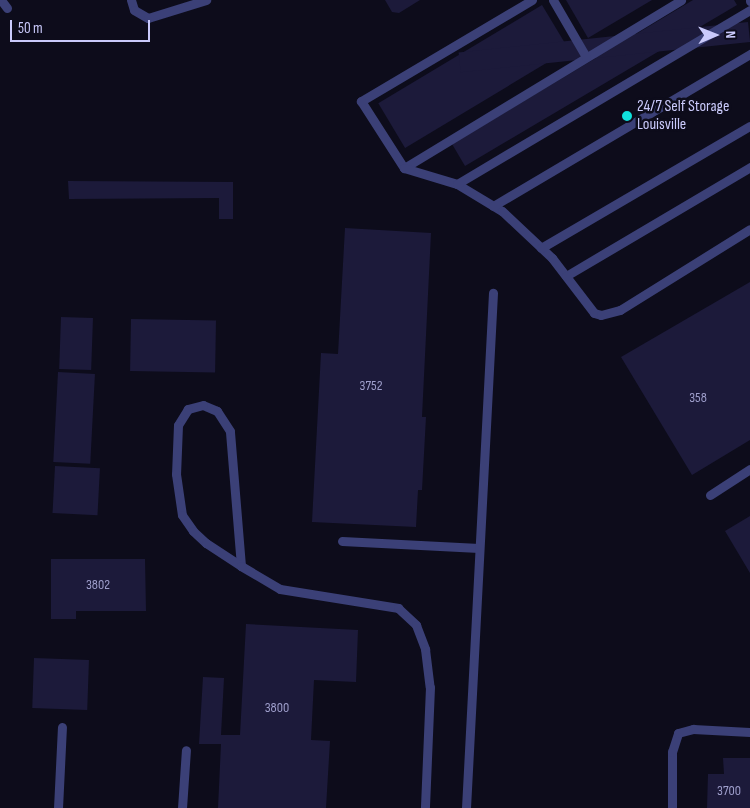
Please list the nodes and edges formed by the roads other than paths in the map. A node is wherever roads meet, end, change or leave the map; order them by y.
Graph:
1 (1, 0) edge
2 (131, 0) edge
3 (206, 0) edge
4 (532, 0) edge
5 (553, 0) edge
6 (681, 0) edge
7 (7, 8) dead end
8 (750, 10) edge
9 (750, 54) edge
10 (586, 57) junction
11 (750, 126) edge
12 (750, 167) edge
13 (404, 168) junction
14 (457, 184) junction
15 (494, 206) junction
16 (750, 229) edge
17 (541, 248) junction
18 (566, 276) junction
19 (493, 293) dead end
20 (750, 469) edge
21 (710, 495) dead end
22 (342, 542) dead end
23 (480, 548) junction
24 (241, 566) junction
25 (62, 727) dead end
26 (750, 732) edge
27 (186, 750) dead end
28 (58, 808) edge
29 (182, 808) edge
30 (425, 808) edge
31 (466, 808) edge
32 (672, 808) edge

1 - 7 lane
2 - 3 lane
4 - 13 lane
5 - 10 lane
6 - 10 lane
8 - 14 lane
9 - 15 lane
10 - 13 lane
11 - 17 lane
12 - 18 lane
13 - 14 lane
14 - 15 lane
15 - 17 lane
16 - 18 lane
17 - 18 lane
19 - 23 lane
20 - 21 lane
22 - 23 lane
23 - 31 lane
24 - 24 lane
24 - 30 lane
25 - 28 lane
26 - 32 lane
27 - 29 lane

